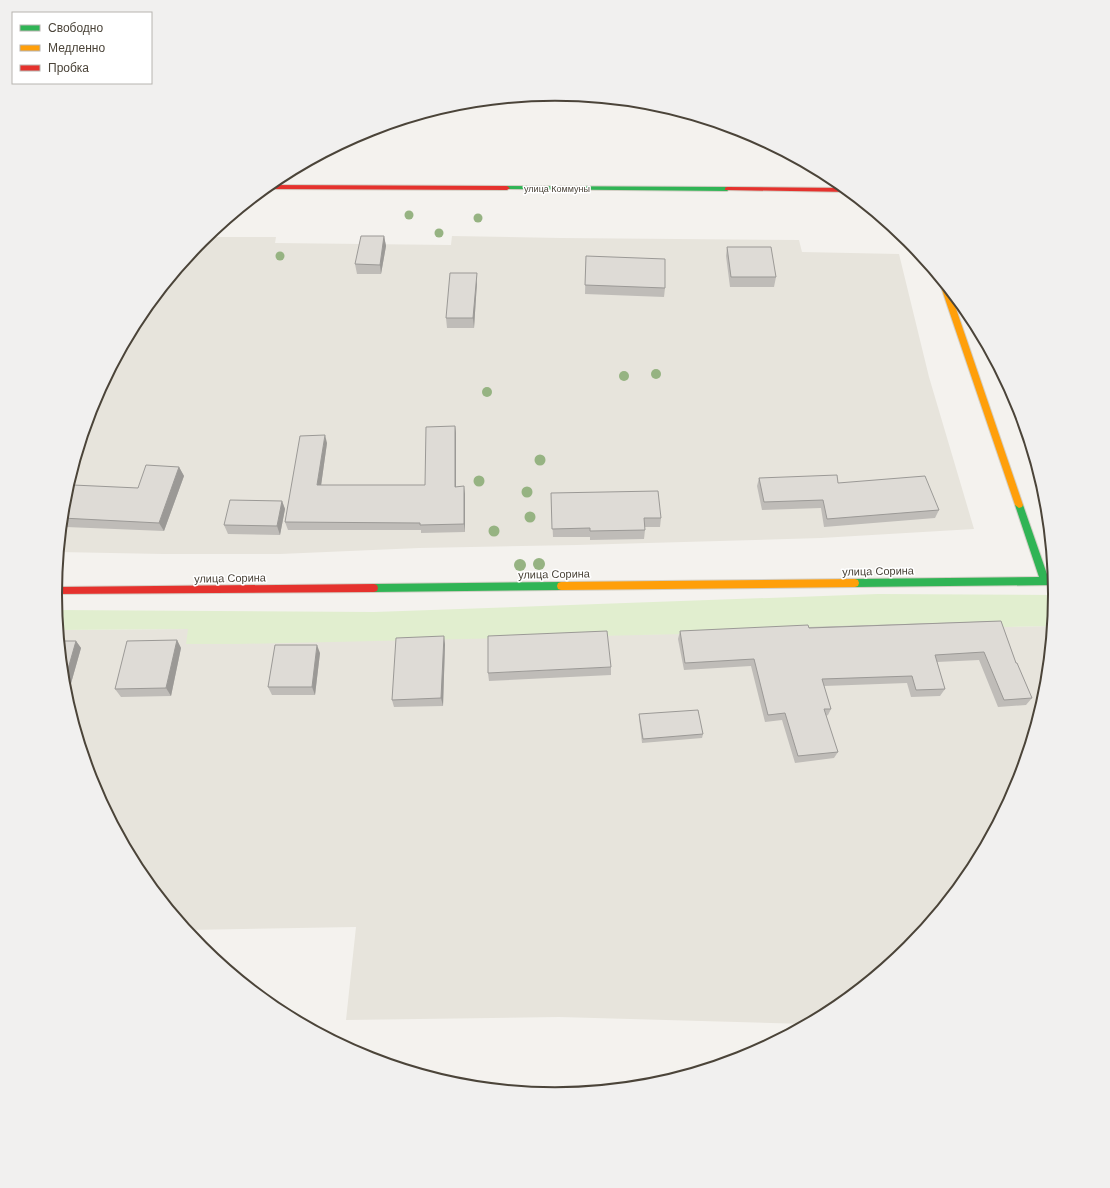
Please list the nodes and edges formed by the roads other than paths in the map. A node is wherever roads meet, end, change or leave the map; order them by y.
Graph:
1 (277, 187) edge
2 (837, 190) edge
3 (949, 298) edge
4 (1047, 577) edge
5 (1048, 581) edge
6 (62, 592) edge

1 - 2 street, улица Коммуны
3 - 4 street
5 - 6 street, улица Сорина

